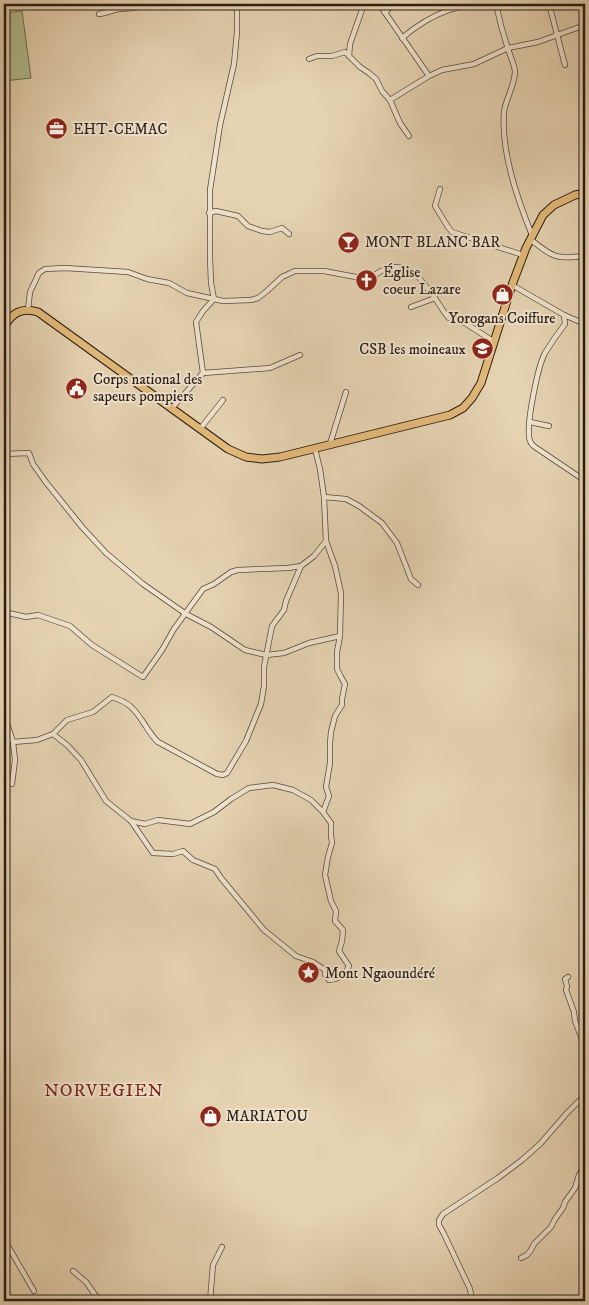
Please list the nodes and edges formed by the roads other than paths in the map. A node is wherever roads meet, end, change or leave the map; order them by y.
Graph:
1 (149, 4) edge
2 (237, 4) edge
3 (364, 4) edge
4 (379, 4) edge
5 (393, 4) edge
6 (476, 4) edge
7 (496, 4) edge
8 (549, 4) edge
9 (385, 12) junction
10 (99, 14) dead end
11 (585, 25) edge
12 (558, 35) junction
13 (402, 38) junction
14 (508, 48) junction
15 (349, 56) junction
16 (309, 59) dead end
17 (565, 65) dead end
18 (429, 76) junction
19 (390, 100) junction
20 (409, 136) dead end
21 (440, 189) dead end
22 (585, 193) edge
23 (209, 213) junction
24 (289, 234) dead end
25 (531, 237) junction
26 (523, 255) junction
27 (585, 256) edge
28 (512, 285) junction
29 (436, 298) junction
30 (214, 299) junction
31 (411, 307) dead end
32 (28, 309) junction
33 (564, 315) junction
34 (585, 324) edge
35 (4, 327) edge
36 (494, 341) junction
37 (300, 355) dead end
38 (203, 374) junction
39 (346, 392) dead end
40 (223, 400) dead end
41 (172, 408) junction
42 (530, 422) junction
43 (549, 426) dead end
44 (200, 429) junction
45 (330, 444) junction
46 (315, 449) junction
47 (4, 454) edge
48 (581, 478) dead end
49 (324, 497) junction
50 (326, 541) junction
51 (301, 566) junction
52 (418, 585) dead end
53 (4, 612) edge
54 (186, 614) junction
55 (340, 636) junction
56 (266, 655) junction
57 (4, 714) edge
58 (53, 734) junction
59 (13, 742) junction
60 (12, 784) dead end
61 (322, 812) junction
62 (130, 822) junction
63 (568, 977) dead end
64 (585, 1047) edge
65 (585, 1092) edge
66 (585, 1143) edge
67 (585, 1150) edge
68 (585, 1168) edge
69 (4, 1239) edge
70 (222, 1247) dead end
71 (521, 1258) dead end
72 (73, 1271) dead end
73 (34, 1291) dead end
74 (106, 1301) edge
75 (210, 1301) edge
76 (472, 1301) edge

1 - 10 street
2 - 23 street
3 - 15 street
4 - 9 street
5 - 9 street
6 - 13 street
7 - 14 street
8 - 12 street
9 - 13 street
11 - 12 street
12 - 14 street
12 - 17 street
13 - 18 street
14 - 18 street
14 - 25 street
15 - 16 street
15 - 19 street
18 - 19 street
19 - 20 street
21 - 26 street
22 - 25 main road
23 - 24 street
23 - 30 street
25 - 26 main road
25 - 27 street
26 - 28 main road
28 - 33 street
28 - 36 main road
29 - 30 street
29 - 31 street
29 - 36 street
30 - 32 street
30 - 38 street
32 - 35 main road
32 - 41 main road
33 - 34 street
33 - 42 street
36 - 45 main road
37 - 38 street
38 - 41 street
39 - 45 street
40 - 44 street
41 - 44 main road
42 - 43 street
42 - 48 street
44 - 46 main road
45 - 46 main road
46 - 49 street
47 - 54 street
49 - 50 street
49 - 52 street
50 - 51 street
50 - 55 street
51 - 54 street
51 - 56 street
53 - 54 street
54 - 56 street
55 - 56 street
55 - 61 street
56 - 58 street
57 - 59 street
58 - 59 street
58 - 62 street
59 - 60 street
61 - 62 street
61 - 62 street
63 - 64 street
65 - 76 street
66 - 67 street
68 - 71 street
69 - 73 street
70 - 75 street
72 - 74 street

